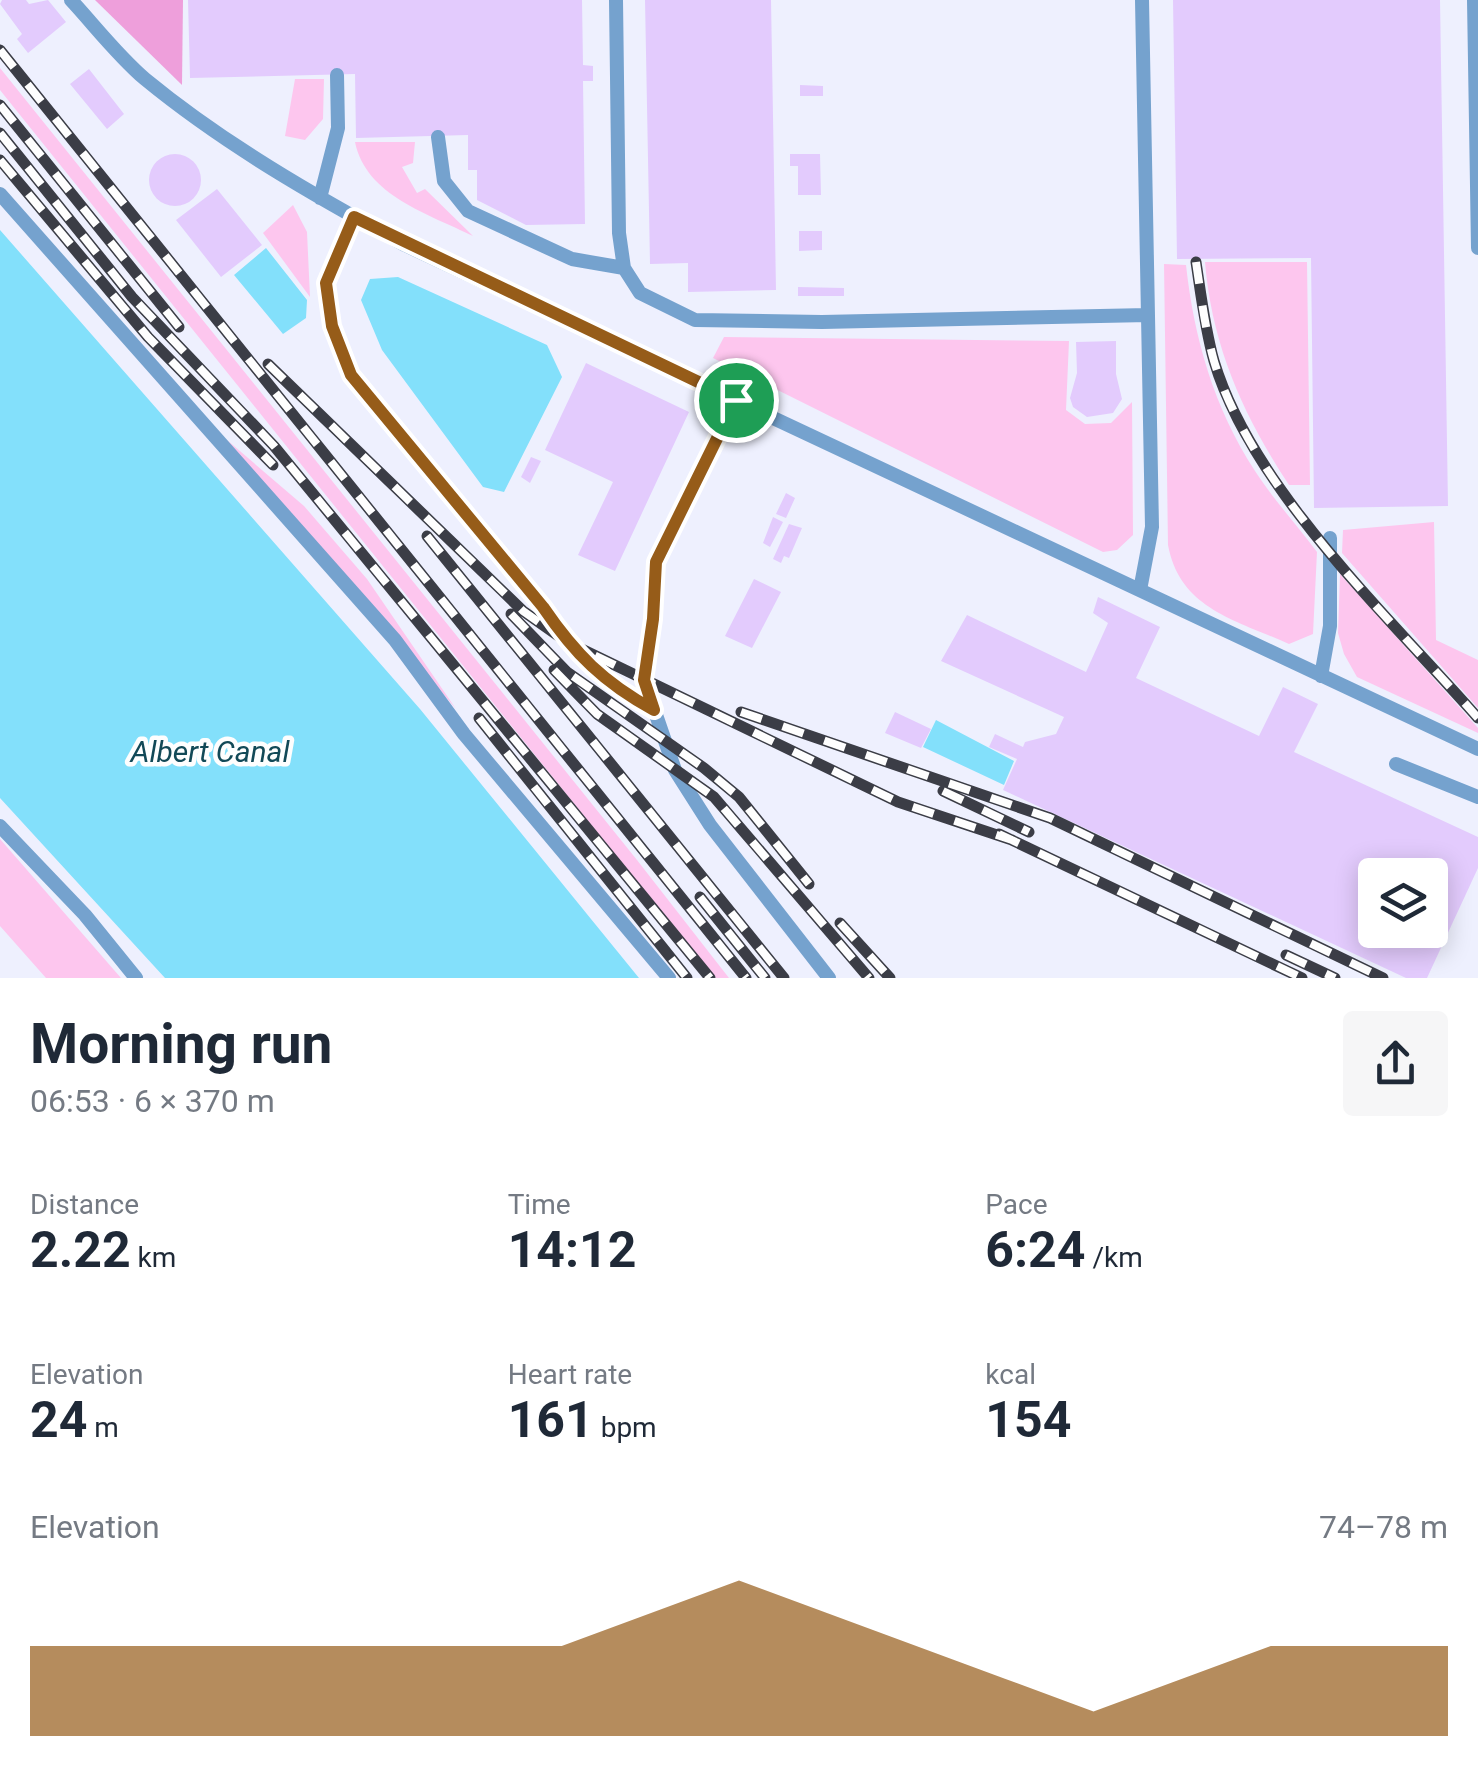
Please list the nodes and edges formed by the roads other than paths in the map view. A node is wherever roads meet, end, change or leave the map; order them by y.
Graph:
1 (70, 0) edge
2 (616, 0) edge
3 (1142, 0) edge
4 (1474, 0) edge
5 (337, 75) dead end
6 (438, 137) dead end
7 (0, 194) edge
8 (320, 198) junction
9 (354, 217) junction
10 (1478, 248) edge
11 (624, 268) junction
12 (1148, 315) junction
13 (736, 400) junction
14 (1330, 538) dead end
15 (1140, 590) junction
16 (1321, 676) junction
17 (654, 710) junction
18 (1478, 749) edge
19 (1396, 764) dead end
20 (1478, 797) edge
21 (0, 826) edge
22 (136, 978) edge
23 (669, 978) edge
24 (829, 978) edge

1 - 8 lane
2 - 11 lane
3 - 12 lane
4 - 10 lane
5 - 8 lane
6 - 11 lane
7 - 23 lane
8 - 9 lane
9 - 13 lane
9 - 17 lane
11 - 12 lane
12 - 15 lane
13 - 15 lane
13 - 17 lane
14 - 16 lane
15 - 16 lane
16 - 18 lane
17 - 24 lane
19 - 20 lane
21 - 22 lane

